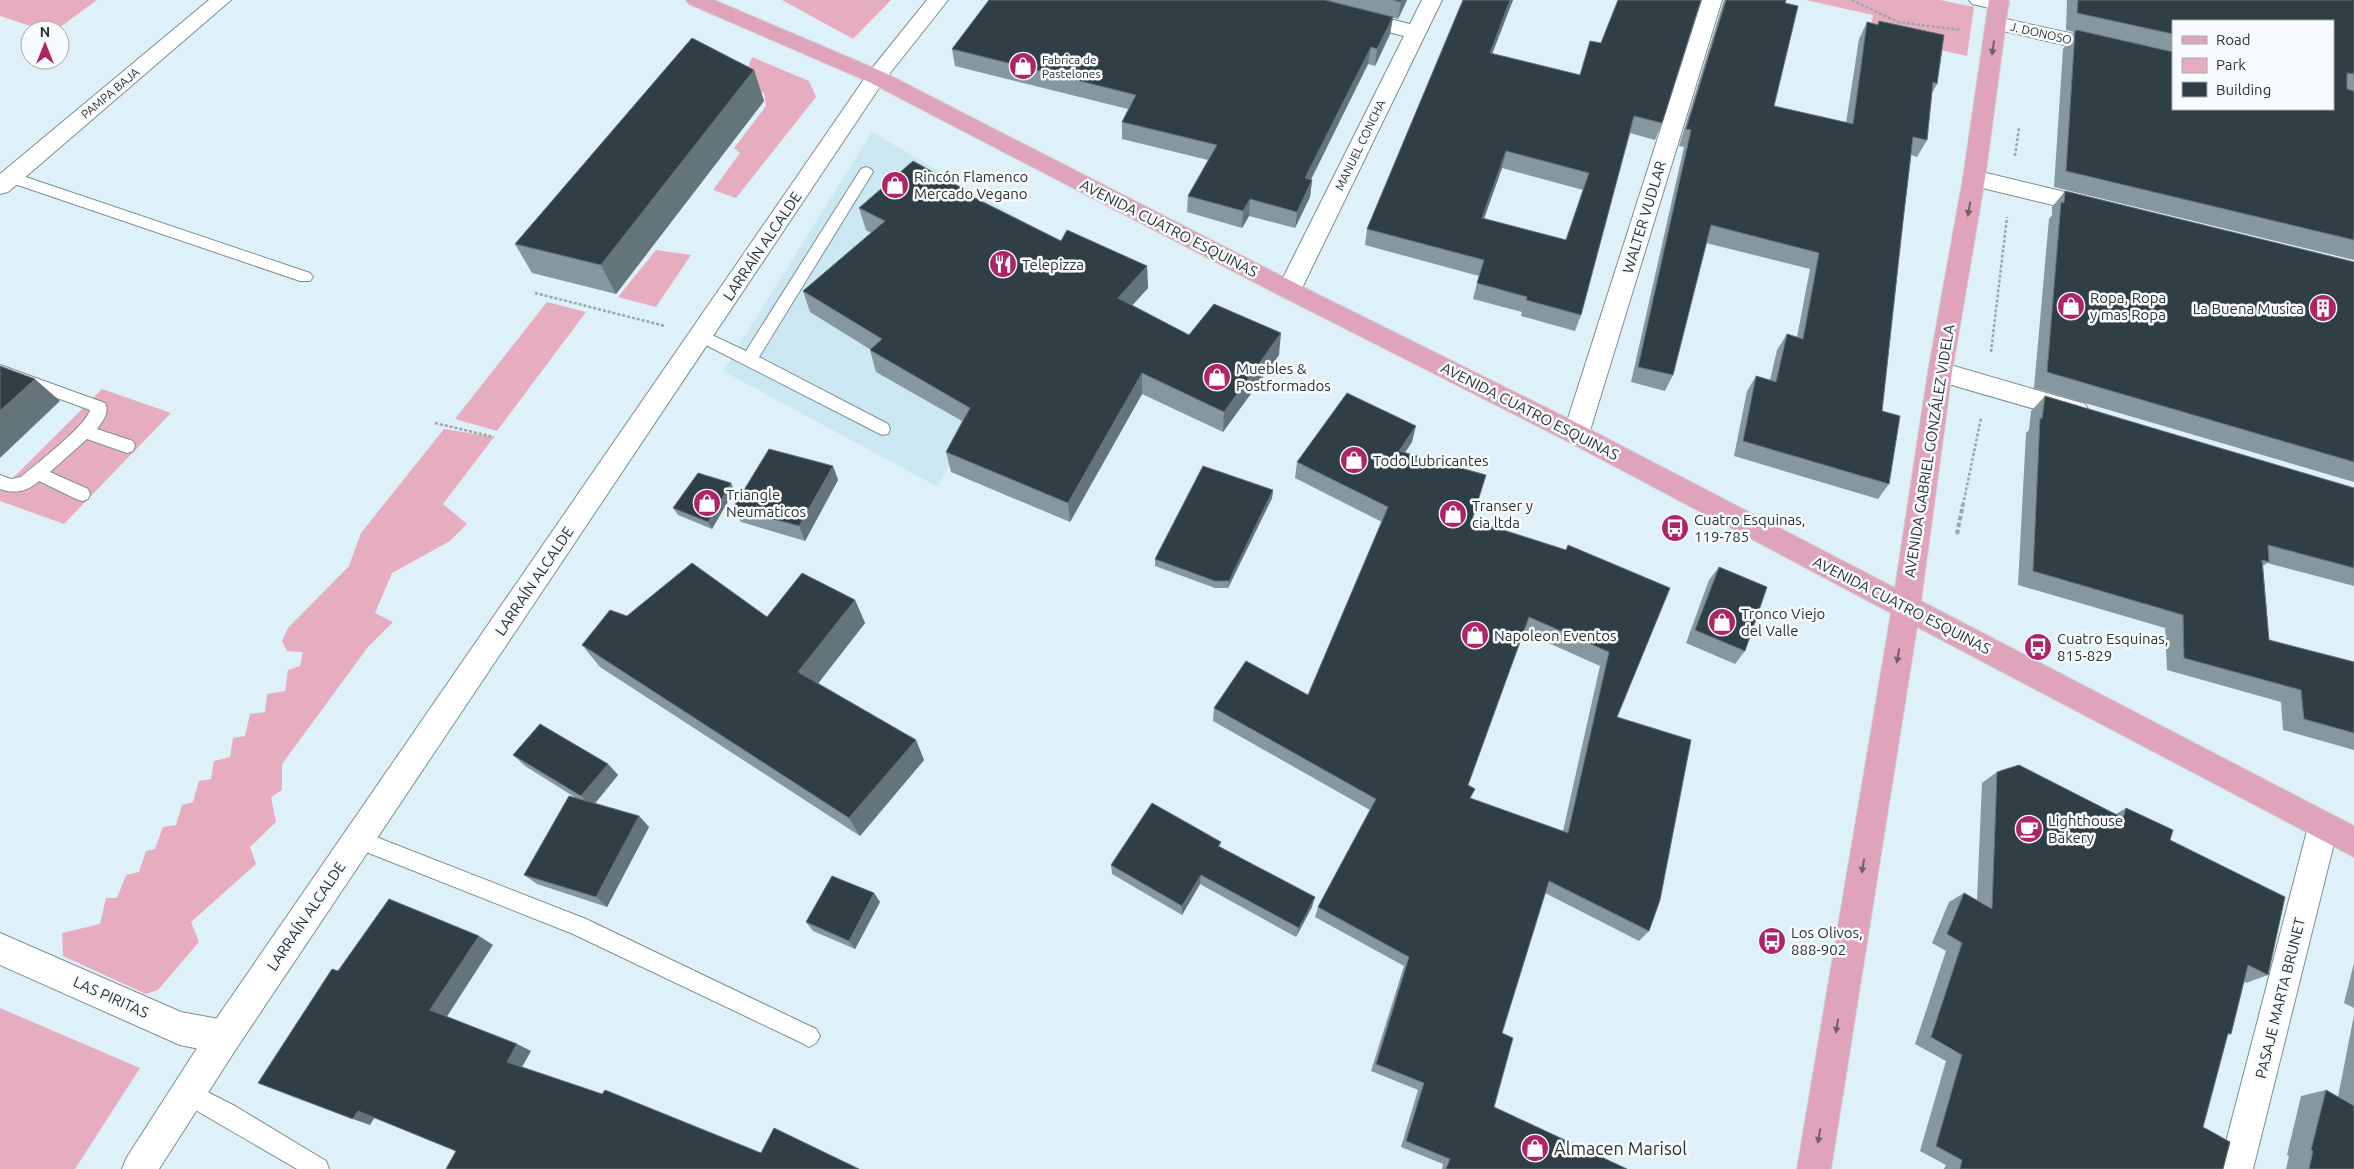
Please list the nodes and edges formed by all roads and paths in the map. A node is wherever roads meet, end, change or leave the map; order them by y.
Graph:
1 (221, 0) edge
2 (938, 0) edge
3 (1286, 0) edge
4 (1432, 0) edge
5 (1712, 0) edge
6 (1852, 0) edge
7 (704, 1) edge
8 (1994, 14) edge
9 (1415, 32) junction
10 (2172, 63) edge
11 (876, 77) junction
12 (866, 172) dead end
13 (1974, 178) junction
14 (6, 181) edge
15 (2116, 213) edge
16 (305, 277) dead end
17 (1289, 290) junction
18 (535, 293) dead end
19 (701, 336) junction
20 (749, 359) junction
21 (0, 371) edge
22 (1940, 372) junction
23 (2100, 419) edge
24 (435, 422) dead end
25 (882, 429) dead end
26 (84, 431) junction
27 (1576, 434) junction
28 (494, 437) dead end
29 (127, 446) dead end
30 (37, 473) junction
31 (0, 482) edge
32 (82, 494) dead end
33 (1906, 608) junction
34 (2323, 826) junction
35 (358, 839) junction
36 (2354, 842) edge
37 (0, 949) edge
38 (809, 1036) dead end
39 (224, 1037) junction
40 (188, 1094) junction
41 (139, 1169) edge
42 (318, 1169) edge
43 (1814, 1169) edge
44 (2236, 1169) edge

1 - 14 street, PAMPA BAJA
2 - 11 street, LARRAÍN ALCALDE
3 - 9 street
4 - 9 street, MANUEL CONCHA
5 - 27 street, WALTER VUDLAR
6 - 8 path
7 - 11 main road, AVENIDA CUATRO ESQUINAS
8 - 10 street, J. DONOSO
8 -> 13 main road, AVENIDA GABRIEL GONZÁLEZ VIDELA
9 - 17 street, MANUEL CONCHA
11 - 17 main road, AVENIDA CUATRO ESQUINAS
11 - 19 street, LARRAÍN ALCALDE
12 - 20 lane
13 - 15 street
13 -> 22 main road, AVENIDA GABRIEL GONZÁLEZ VIDELA
14 - 16 lane
17 - 27 main road, AVENIDA CUATRO ESQUINAS
18 - 19 path
19 - 20 lane
19 - 35 street, LARRAÍN ALCALDE
20 - 25 lane
21 - 26 lane
22 - 23 street
22 - 33 main road, AVENIDA GABRIEL GONZÁLEZ VIDELA
24 - 28 path
26 - 29 lane
26 - 30 lane
27 - 33 main road, AVENIDA CUATRO ESQUINAS
30 - 31 lane
30 - 32 lane
33 - 34 main road, AVENIDA CUATRO ESQUINAS
33 -> 43 main road, AVENIDA GABRIEL GONZÁLEZ VIDELA
34 - 36 main road, AVENIDA CUATRO ESQUINAS
34 - 44 street, PASAJE MARTA BRUNET
35 - 38 lane
35 - 39 street, LARRAÍN ALCALDE
37 - 39 street, LAS PIRITAS
39 - 40 street, LARRAÍN ALCALDE
40 - 41 street, LARRAÍN ALCALDE
40 - 42 lane

